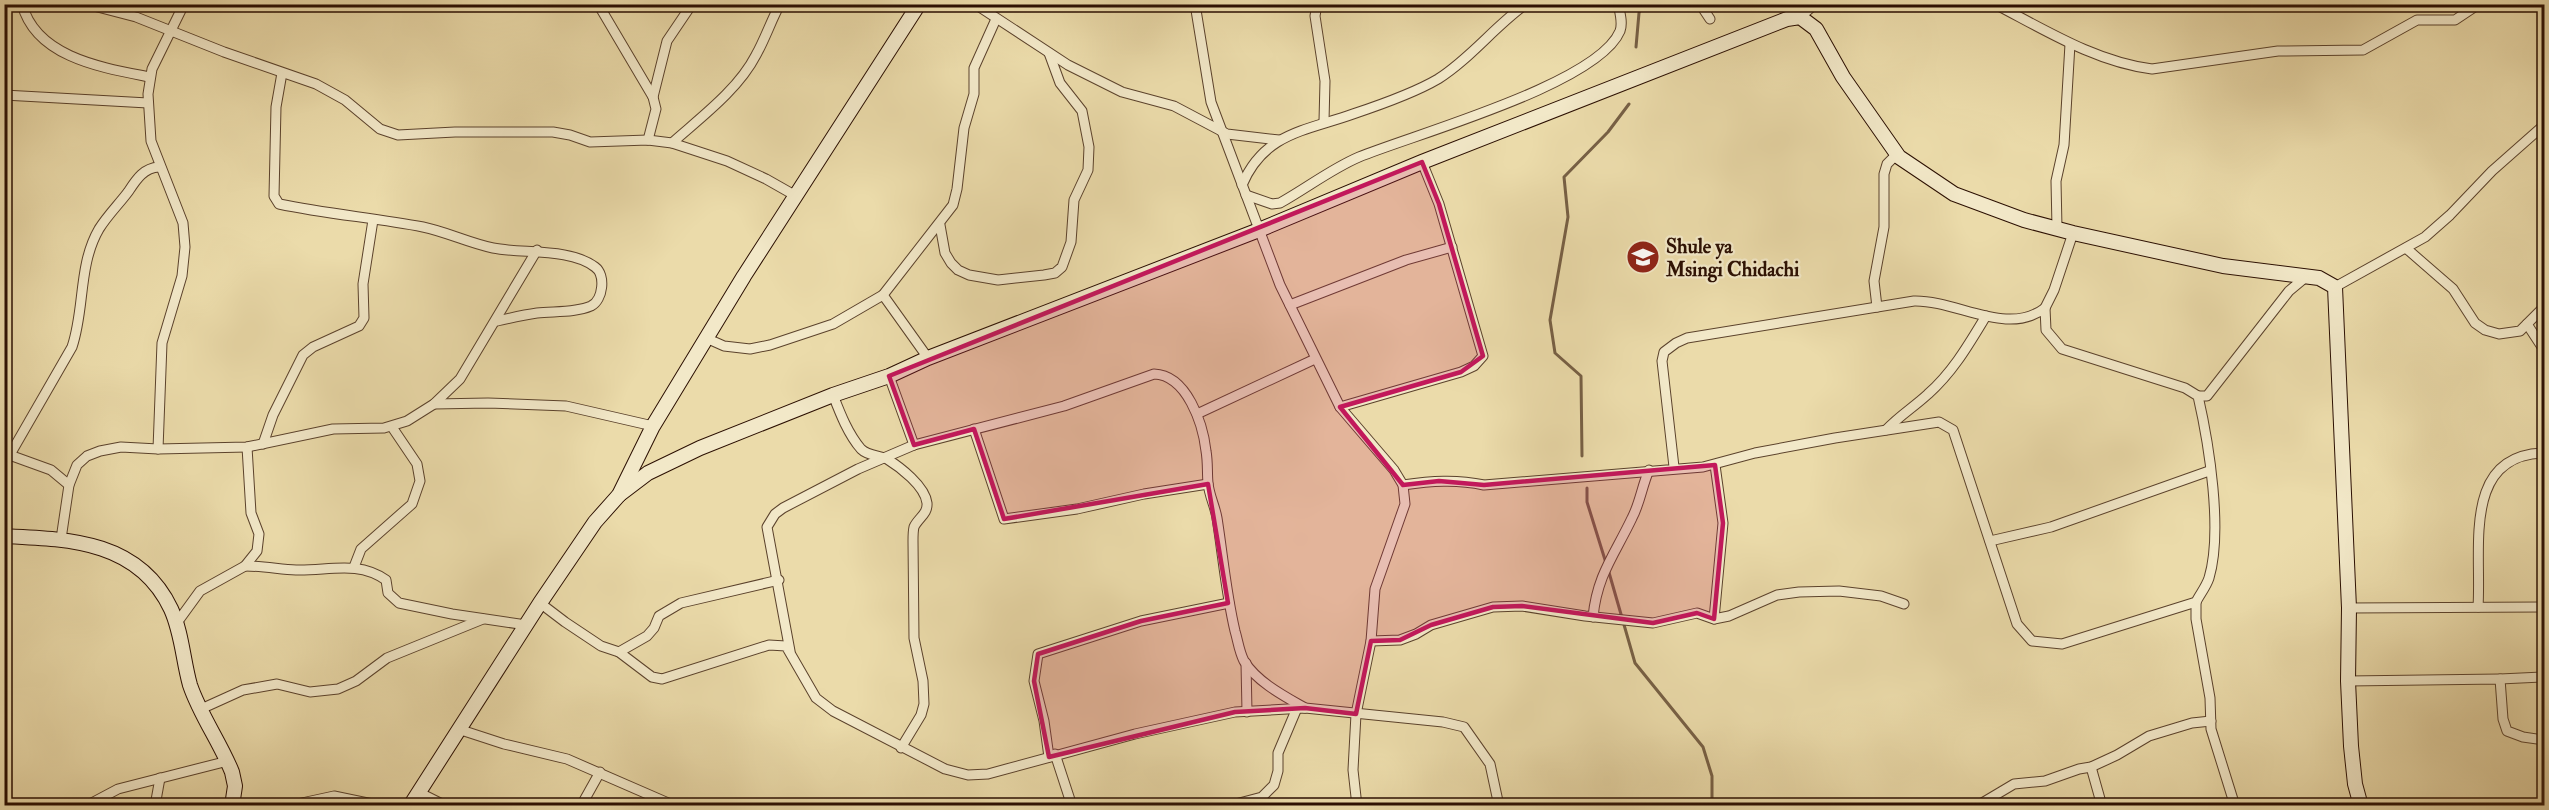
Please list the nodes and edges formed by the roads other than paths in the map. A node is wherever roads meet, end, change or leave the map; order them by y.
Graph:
1 (22, 4) edge
2 (86, 4) edge
3 (184, 4) edge
4 (598, 4) edge
5 (692, 4) edge
6 (780, 4) edge
7 (919, 4) edge
8 (975, 4) edge
9 (1194, 4) edge
10 (1317, 4) edge
11 (1526, 4) edge
12 (1618, 4) edge
13 (1700, 4) edge
14 (1815, 4) edge
15 (1995, 4) edge
16 (2479, 4) edge
17 (1800, 17) junction
18 (996, 19) junction
19 (1710, 19) dead end
20 (171, 32) junction
21 (2070, 44) junction
22 (1049, 53) junction
23 (282, 73) junction
24 (150, 77) junction
25 (4, 95) edge
26 (653, 98) junction
27 (148, 103) junction
28 (1324, 121) junction
29 (2544, 125) edge
30 (1220, 130) junction
31 (648, 140) junction
32 (1278, 140) junction
33 (672, 143) junction
34 (1897, 154) junction
35 (1422, 162) junction
36 (159, 167) junction
37 (1242, 185) junction
38 (1246, 195) junction
39 (796, 196) junction
40 (373, 220) junction
41 (940, 225) junction
42 (2057, 228) junction
43 (1259, 231) junction
44 (2073, 233) junction
45 (1452, 247) junction
46 (2407, 249) junction
47 (537, 250) junction
48 (2307, 276) junction
49 (2335, 287) junction
50 (883, 295) junction
51 (1290, 305) junction
52 (1877, 307) junction
53 (2544, 307) edge
54 (2045, 308) junction
55 (1986, 316) junction
56 (496, 321) junction
57 (2527, 324) junction
58 (706, 338) junction
59 (2544, 350) edge
60 (928, 358) junction
61 (1315, 359) junction
62 (889, 376) junction
63 (833, 395) junction
64 (2198, 396) junction
65 (434, 404) junction
66 (1340, 408) junction
67 (1197, 414) junction
68 (653, 426) junction
69 (392, 427) junction
70 (974, 429) junction
71 (1886, 430) junction
72 (263, 444) junction
73 (914, 445) junction
74 (247, 447) junction
75 (158, 449) junction
76 (2544, 453) edge
77 (8, 454) edge
78 (885, 458) junction
79 (4, 465) edge
80 (1715, 465) junction
81 (1674, 467) junction
82 (1648, 470) junction
83 (2209, 471) junction
84 (1208, 484) junction
85 (69, 485) junction
86 (1403, 485) junction
87 (619, 495) junction
88 (4, 536) edge
89 (61, 539) junction
90 (1990, 541) junction
91 (245, 566) junction
92 (354, 567) junction
93 (779, 580) junction
94 (2196, 602) junction
95 (540, 603) junction
96 (1229, 603) junction
97 (1904, 604) dead end
98 (2478, 607) junction
99 (2544, 607) edge
100 (2349, 608) junction
101 (1593, 617) junction
102 (483, 619) junction
103 (1714, 619) junction
104 (176, 624) junction
105 (526, 625) junction
106 (1371, 641) junction
107 (790, 651) junction
108 (619, 652) junction
109 (1246, 663) junction
110 (2544, 677) edge
111 (2500, 679) junction
112 (2348, 681) junction
113 (1301, 708) junction
114 (201, 709) junction
115 (1247, 712) junction
116 (1356, 714) junction
117 (2211, 721) junction
118 (458, 729) junction
119 (2544, 740) edge
120 (901, 748) junction
121 (1052, 756) junction
122 (228, 761) junction
123 (2091, 767) junction
124 (600, 772) junction
125 (160, 778) junction
126 (418, 792) junction
127 (1072, 805) edge
128 (87, 806) edge
129 (155, 806) edge
130 (232, 806) edge
131 (288, 806) edge
132 (382, 806) edge
133 (410, 806) edge
134 (446, 806) edge
135 (581, 806) edge
136 (675, 806) edge
137 (1228, 806) edge
138 (1357, 806) edge
139 (1499, 806) edge
140 (1977, 806) edge
141 (2102, 806) edge
142 (2235, 806) edge
143 (2361, 806) edge

1 - 24 street
2 - 20 street
3 - 20 street
4 - 26 street
5 - 26 street
6 - 33 street
7 - 39 street
8 - 18 street
9 - 30 street
10 - 28 street
11 - 28 street
12 - 38 street
13 - 19 street
14 - 17 street
15 - 21 street
16 - 21 street
17 - 34 street
17 - 35 street
18 - 22 street
18 - 41 street
20 - 23 street
20 - 24 street
21 - 42 street
22 - 30 street
22 - 41 street
23 - 31 street
23 - 40 street
24 - 27 street
25 - 27 street
26 - 31 street
27 - 36 street
28 - 32 street
29 - 46 street
30 - 32 street
30 - 37 street
31 - 33 street
32 - 37 street
33 - 39 street
34 - 42 street
34 - 52 street
35 - 43 street
35 - 45 street
36 - 75 street
36 - 77 street
37 - 38 street
38 - 43 street
39 - 58 street
40 - 47 street
40 - 72 street
41 - 50 street
42 - 44 street
43 - 51 street
43 - 60 street
44 - 48 street
44 - 54 street
45 - 51 street
45 - 66 street
46 - 49 street
46 - 57 street
47 - 56 street
47 - 56 street
48 - 49 street
48 - 64 street
49 - 100 street
50 - 58 street
50 - 60 street
51 - 61 street
52 - 55 street
52 - 81 street
53 - 57 street
54 - 55 street
54 - 64 street
55 - 71 street
56 - 65 street
57 - 59 street
58 - 68 street
60 - 62 street
61 - 66 street
61 - 67 street
62 - 63 street
62 - 73 street
63 - 78 street
63 - 87 street
64 - 83 street
65 - 68 street
65 - 69 street
66 - 86 street
67 - 70 street
67 - 84 street
68 - 87 street
69 - 72 street
69 - 92 street
70 - 73 street
70 - 84 street
71 - 80 street
71 - 90 street
72 - 74 street
73 - 78 street
74 - 75 street
74 - 91 street
75 - 85 street
76 - 98 street
77 - 79 street
77 - 85 street
78 - 93 street
78 - 120 street
80 - 81 street
80 - 103 street
81 - 82 street
82 - 86 street
82 - 101 street
83 - 90 street
83 - 94 street
84 - 96 street
85 - 89 street
86 - 106 street
87 - 95 street
88 - 89 street
89 - 104 street
90 - 94 street
91 - 92 street
91 - 104 street
92 - 102 street
93 - 107 street
93 - 108 street
94 - 117 street
95 - 105 street
95 - 108 street
96 - 109 street
96 - 121 street
97 - 103 street
98 - 99 street
98 - 100 street
100 - 112 street
101 - 103 street
101 - 106 street
102 - 105 street
102 - 114 street
104 - 114 street
105 - 118 street
106 - 116 street
107 - 108 street
107 - 120 street
109 - 113 street
109 - 115 street
110 - 111 street
111 - 112 street
111 - 119 street
112 - 143 street
113 - 115 street
113 - 116 street
113 - 137 street
114 - 122 street
115 - 121 street
116 - 138 street
116 - 139 street
117 - 123 street
117 - 142 street
118 - 124 street
118 - 126 street
120 - 121 street
121 - 127 street
122 - 125 street
122 - 130 street
123 - 140 street
123 - 141 street
124 - 135 street
124 - 136 street
125 - 128 street
125 - 129 street
126 - 133 street
126 - 134 street
131 - 132 street

